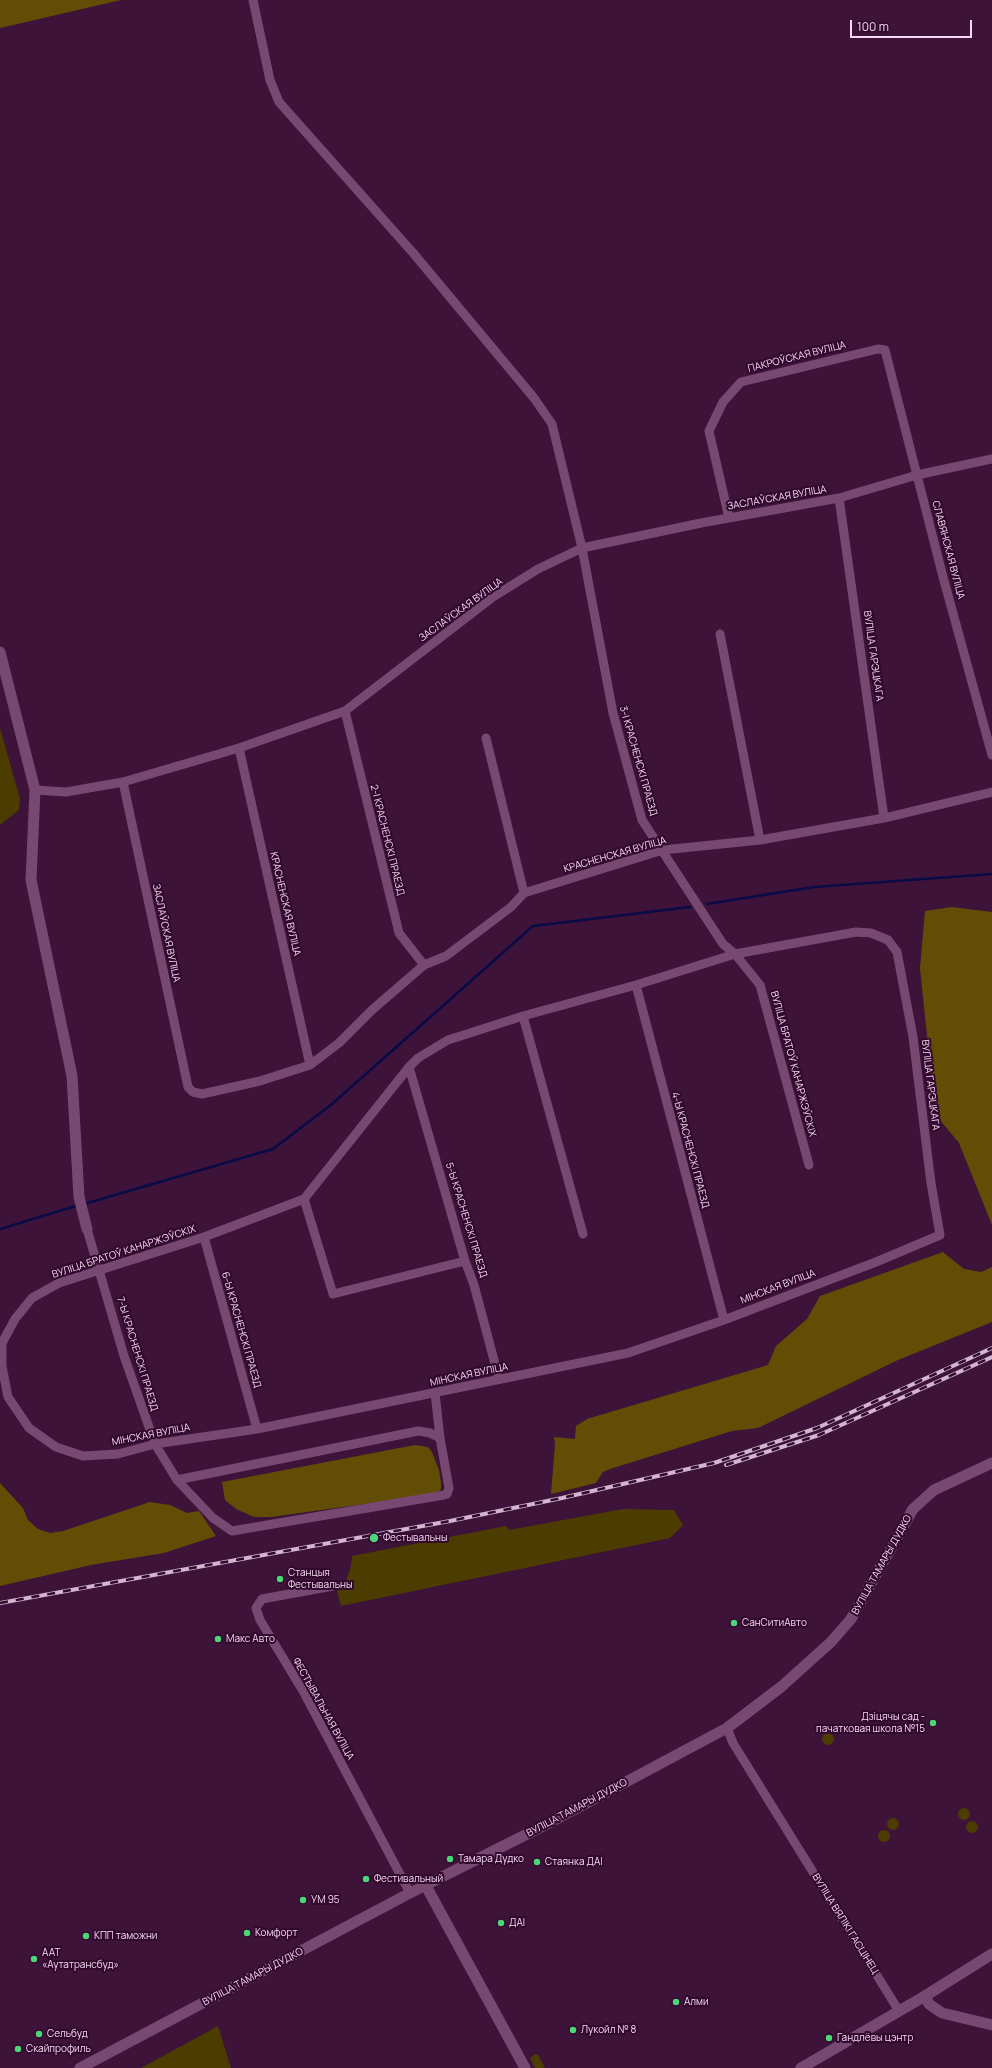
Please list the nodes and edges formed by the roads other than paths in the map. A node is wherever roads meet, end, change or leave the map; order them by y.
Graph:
1 (253, 0) edge
2 (885, 350) joint
3 (992, 459) edge
4 (917, 475) junction
5 (840, 498) junction
6 (729, 518) junction
7 (582, 548) junction
8 (720, 634) dead end
9 (0, 652) edge
10 (345, 711) junction
11 (486, 738) dead end
12 (239, 748) junction
13 (992, 755) edge
14 (123, 782) junction
15 (35, 790) junction
16 (992, 792) edge
17 (884, 818) junction
18 (760, 840) junction
19 (663, 850) junction
20 (524, 893) junction
21 (735, 954) junction
22 (424, 965) junction
23 (636, 985) junction
24 (523, 1016) junction
25 (310, 1065) junction
26 (409, 1067) junction
27 (188, 1087) joint
28 (809, 1165) dead end
29 (304, 1199) junction
30 (87, 1229) joint
31 (583, 1234) dead end
32 (940, 1235) joint
33 (204, 1237) junction
34 (465, 1260) junction
35 (100, 1271) junction
36 (724, 1320) junction
37 (499, 1379) junction
38 (435, 1393) junction
39 (8, 1397) joint
40 (257, 1429) junction
41 (440, 1438) junction
42 (154, 1444) junction
43 (992, 1463) edge
44 (177, 1480) junction
45 (333, 1586) dead end
46 (727, 1728) junction
47 (426, 1886) junction
48 (410, 1893) junction
49 (992, 1954) edge
50 (924, 1996) junction
51 (899, 2011) junction
52 (992, 2025) edge
53 (80, 2068) edge
54 (525, 2068) edge
55 (801, 2068) edge

1 - 7 street, 3-І КРАСНЕНСКІ ПРАЕЗД
2 - 4 street, СЛАВЯНСКАЯ ВУЛІЦА
2 - 6 street, ПАКРОЎСКАЯ ВУЛІЦА
3 - 4 street, ЗАСЛАЎСКАЯ ВУЛІЦА
4 - 5 street, ЗАСЛАЎСКАЯ ВУЛІЦА
4 - 13 street, СЛАВЯНСКАЯ ВУЛІЦА
5 - 6 street, ЗАСЛАЎСКАЯ ВУЛІЦА
5 - 17 street, ВУЛІЦА ГАРЭЦКАГА
6 - 7 street, ЗАСЛАЎСКАЯ ВУЛІЦА
7 - 10 street, ЗАСЛАЎСКАЯ ВУЛІЦА
7 - 19 street, 3-І КРАСНЕНСКІ ПРАЕЗД
8 - 18 street
9 - 15 street
10 - 12 street, ЗАСЛАЎСКАЯ ВУЛІЦА
10 - 22 street, 2-І КРАСНЕНСКІ ПРАЕЗД
11 - 20 street
12 - 14 street, ЗАСЛАЎСКАЯ ВУЛІЦА
12 - 25 street, КРАСНЕНСКАЯ ВУЛІЦА
14 - 15 street, ЗАСЛАЎСКАЯ ВУЛІЦА
14 - 27 street, ЗАСЛАЎСКАЯ ВУЛІЦА
15 - 30 street
16 - 17 street, КРАСНЕНСКАЯ ВУЛІЦА
17 - 18 street, КРАСНЕНСКАЯ ВУЛІЦА
18 - 19 street, КРАСНЕНСКАЯ ВУЛІЦА
19 - 20 street, КРАСНЕНСКАЯ ВУЛІЦА
19 - 21 street, 3-І КРАСНЕНСКІ ПРАЕЗД
20 - 22 street, КРАСНЕНСКАЯ ВУЛІЦА
21 - 23 street
21 - 28 street, ВУЛІЦА БРАТОЎ КАНАРЖЭЎСКІХ
21 - 32 street, ВУЛІЦА ГАРЭЦКАГА
22 - 25 street, КРАСНЕНСКАЯ ВУЛІЦА
23 - 24 street
23 - 36 street, 4-Ы КРАСНЕНСКІ ПРАЕЗД
24 - 26 street
24 - 31 street
25 - 27 street, КРАСНЕНСКАЯ ВУЛІЦА
26 - 29 street
26 - 34 street, 5-Ы КРАСНЕНСКІ ПРАЕЗД
29 - 33 street, ВУЛІЦА БРАТОЎ КАНАРЖЭЎСКІХ
29 - 34 street
30 - 35 street, 7-Ы КРАСНЕНСКІ ПРАЕЗД
32 - 36 street, МІНСКАЯ ВУЛІЦА
33 - 35 street, ВУЛІЦА БРАТОЎ КАНАРЖЭЎСКІХ
33 - 40 street, 6-Ы КРАСНЕНСКІ ПРАЕЗД
34 - 37 street, 5-Ы КРАСНЕНСКІ ПРАЕЗД
35 - 39 street, ВУЛІЦА БРАТОЎ КАНАРЖЭЎСКІХ
35 - 42 street, 7-Ы КРАСНЕНСКІ ПРАЕЗД
36 - 37 street, МІНСКАЯ ВУЛІЦА
37 - 38 street, МІНСКАЯ ВУЛІЦА
38 - 40 street, МІНСКАЯ ВУЛІЦА
38 - 41 street
39 - 42 street, МІНСКАЯ ВУЛІЦА
40 - 42 street, МІНСКАЯ ВУЛІЦА
41 - 44 street
41 - 44 street, 7-Ы КРАСНЕНСКІ ПРАЕЗД
42 - 44 street, 7-Ы КРАСНЕНСКІ ПРАЕЗД
43 - 46 street, ВУЛІЦА ТАМАРЫ ДУДКО
45 - 48 street, ФЕСТЫВАЛЬНАЯ ВУЛІЦА
46 - 47 street, ВУЛІЦА ТАМАРЫ ДУДКО
46 - 51 street, ВУЛІЦА ВЯЛІКІ ГАСЦІНЕЦ
47 - 48 street, ВУЛІЦА ТАМАРЫ ДУДКО
47 - 54 street
48 - 53 street, ВУЛІЦА ТАМАРЫ ДУДКО
49 - 50 street
50 - 51 street
50 - 52 street
51 - 55 street

